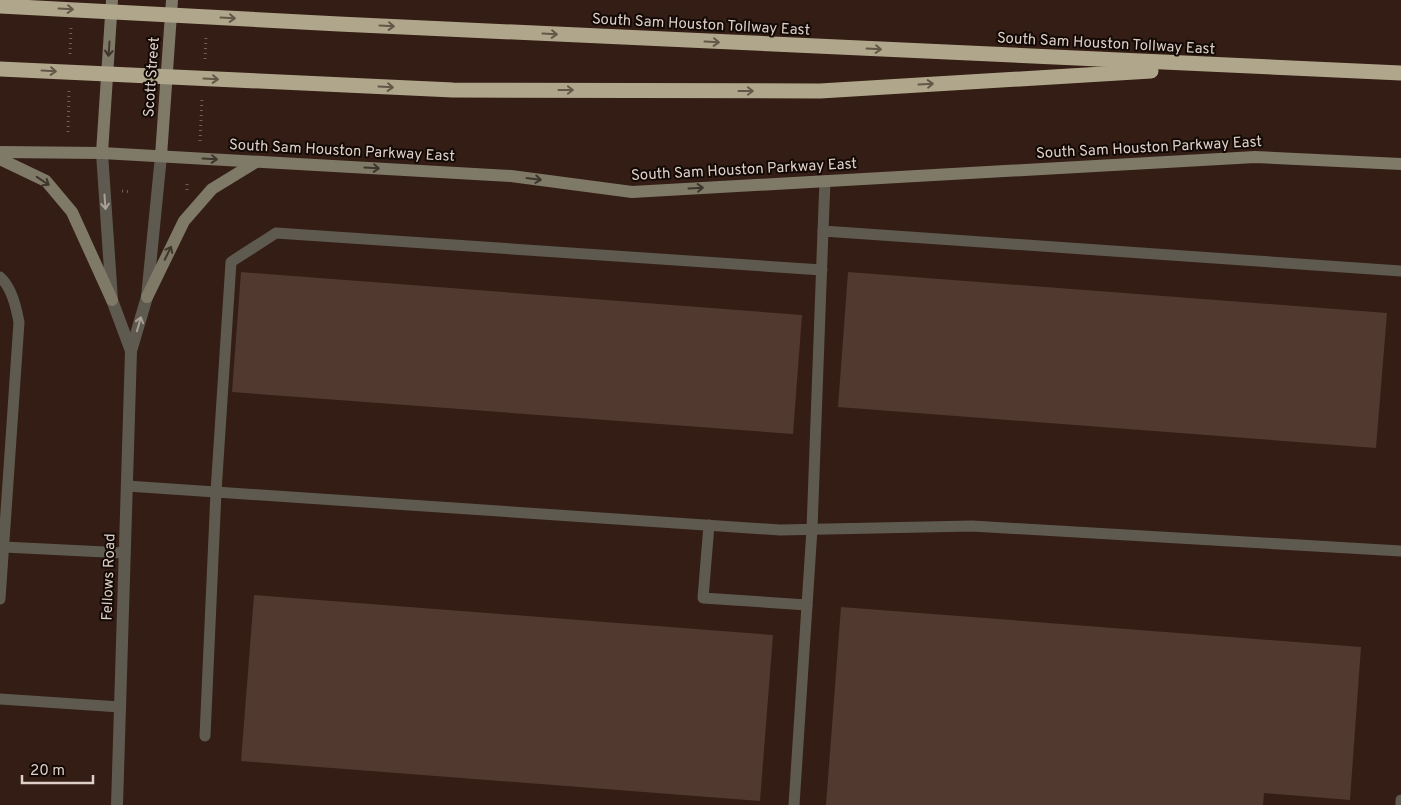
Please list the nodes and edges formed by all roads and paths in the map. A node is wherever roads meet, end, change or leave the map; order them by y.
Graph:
1 (112, 0) edge
2 (172, 0) edge
3 (0, 6) edge
4 (1230, 66) junction
5 (0, 69) edge
6 (1401, 73) edge
7 (0, 152) edge
8 (102, 153) junction
9 (161, 156) junction
10 (0, 159) edge
11 (256, 162) junction
12 (1401, 164) edge
13 (826, 181) junction
14 (823, 231) junction
15 (822, 270) junction
16 (1401, 271) edge
17 (0, 277) edge
18 (147, 297) junction
19 (112, 300) junction
20 (131, 351) junction
21 (127, 486) junction
22 (216, 492) junction
23 (709, 525) junction
24 (812, 529) junction
25 (4, 547) junction
26 (1401, 551) edge
27 (125, 553) junction
28 (0, 599) edge
29 (807, 605) junction
30 (0, 699) edge
31 (120, 707) junction
32 (205, 736) dead end
33 (1401, 800) edge
34 (117, 805) edge
35 (794, 805) edge
36 (1401, 805) edge

1 -> 8 main road
2 - 9 main road, Scott Street
3 -> 4 highway, South Sam Houston Tollway East
5 -> 4 highway
4 - 6 highway, South Sam Houston Tollway East
7 - 8 main road, South Sam Houston Parkway East
8 - 9 main road, South Sam Houston Parkway East
8 -> 19 street, Fellows Road
9 -> 11 main road, South Sam Houston Parkway East
9 - 18 street, Fellows Road
10 -> 19 main road
11 -> 13 main road, South Sam Houston Parkway East
18 -> 11 main road
12 - 13 main road, South Sam Houston Parkway East
13 - 14 lane
14 - 15 lane
14 - 16 lane
15 - 22 lane
15 - 24 lane
17 - 25 lane
20 -> 18 street, Fellows Road
19 - 20 street, Fellows Road
20 - 21 street, Fellows Road
21 - 22 lane
21 - 27 street, Fellows Road
22 - 23 lane
22 - 32 lane
23 - 24 lane
23 - 29 lane
24 - 26 lane
24 - 29 lane
25 - 27 lane
25 - 28 lane
27 - 31 street, Fellows Road
29 - 35 lane
30 - 31 lane
31 - 34 street, Fellows Road
33 - 36 lane

